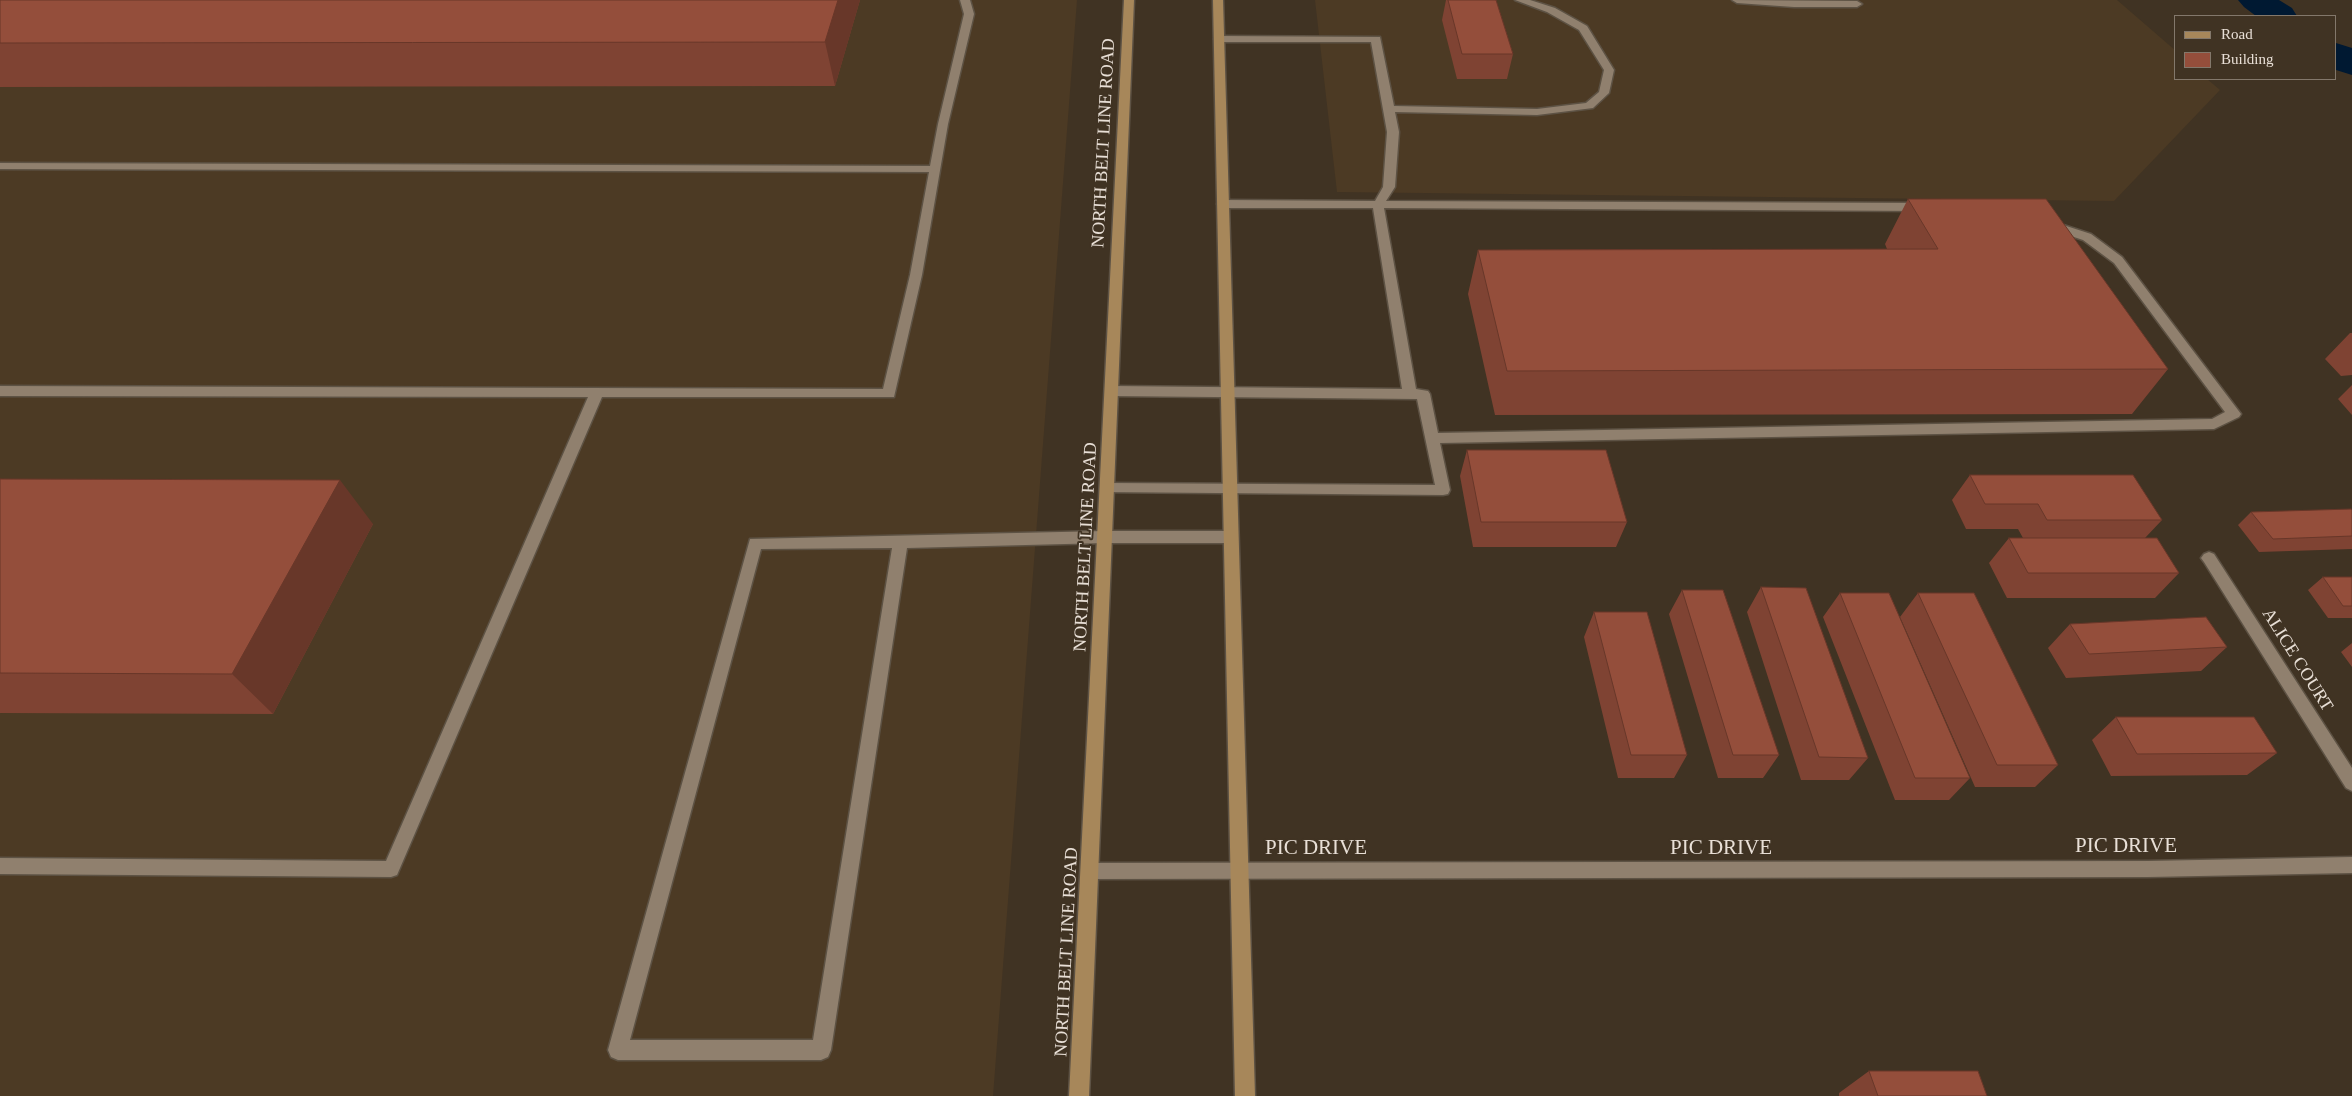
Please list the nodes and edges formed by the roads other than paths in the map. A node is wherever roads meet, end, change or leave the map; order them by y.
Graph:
1 (965, 0) edge
2 (1129, 0) edge
3 (1218, 0) edge
4 (1520, 0) edge
5 (1737, 0) edge
6 (1857, 4) dead end
7 (1219, 38) junction
8 (1389, 109) junction
9 (0, 166) edge
10 (935, 169) junction
11 (1223, 204) junction
12 (1378, 205) junction
13 (1937, 208) edge
14 (2042, 222) edge
15 (1112, 391) junction
16 (0, 392) edge
17 (597, 392) junction
18 (1227, 393) junction
19 (1410, 394) junction
20 (1432, 438) junction
21 (1107, 488) junction
22 (1229, 489) junction
23 (1105, 536) junction
24 (1230, 536) junction
25 (900, 542) junction
26 (2209, 558) dead end
27 (2352, 783) edge
28 (2352, 865) edge
29 (0, 866) edge
30 (1090, 871) junction
31 (1238, 871) junction
32 (1079, 1096) edge
33 (1245, 1096) edge

1 - 10 street
2 - 15 main road, NORTH BELT LINE ROAD
3 - 7 main road
4 - 8 street
5 - 6 street
7 - 8 street
7 - 11 main road
8 - 12 street
9 - 10 street
10 - 17 street
11 - 12 street
11 - 18 main road
12 - 13 street
12 - 19 street
14 - 20 street
15 - 18 street
15 - 21 main road, NORTH BELT LINE ROAD
16 - 17 street
17 - 29 street
18 - 19 street
18 - 22 main road
19 - 20 street
20 - 22 street
21 - 22 street
21 - 23 main road, NORTH BELT LINE ROAD
22 - 24 main road
23 - 24 street
23 - 25 street
23 - 30 main road, NORTH BELT LINE ROAD
24 - 31 main road
25 - 25 street
26 - 27 street, ALICE COURT
28 - 31 street, PIC DRIVE
30 - 31 street, PIC DRIVE
30 - 32 main road, NORTH BELT LINE ROAD
31 - 33 main road

